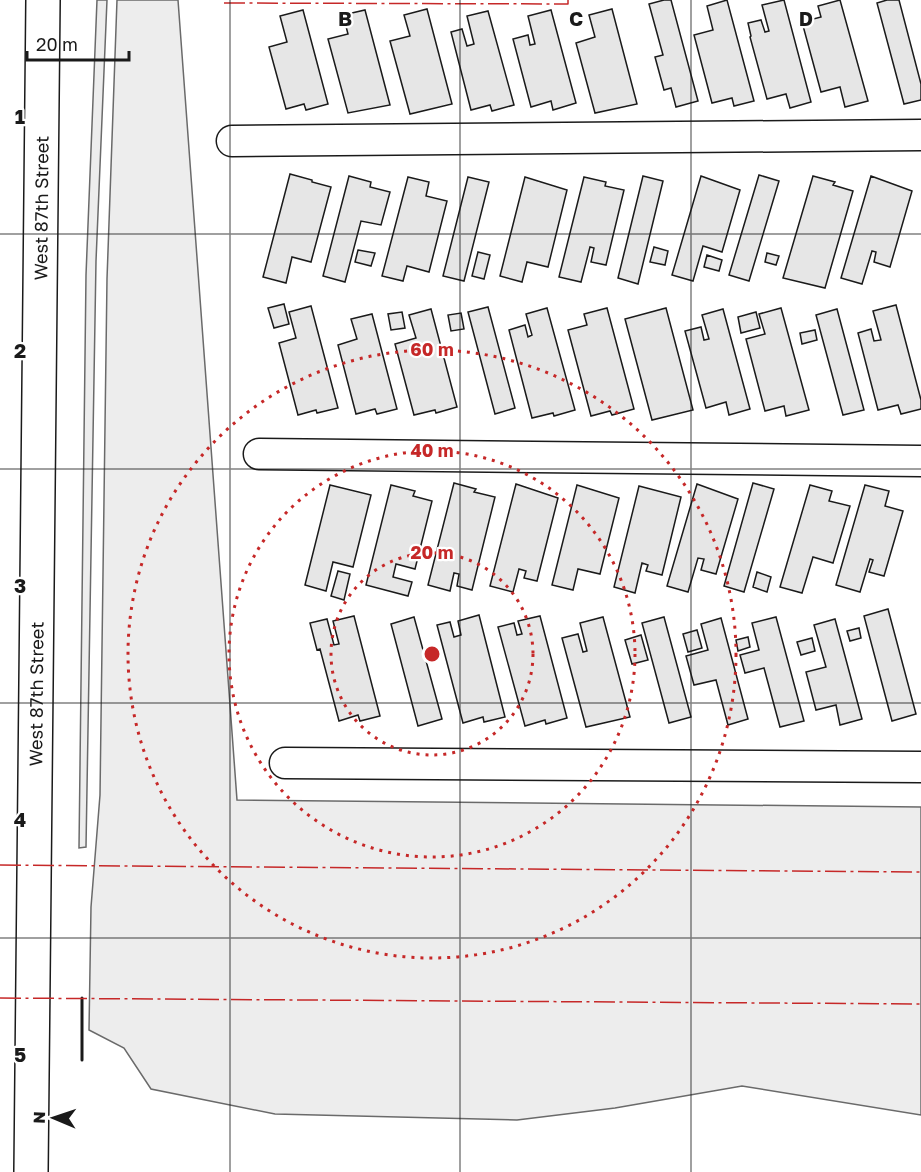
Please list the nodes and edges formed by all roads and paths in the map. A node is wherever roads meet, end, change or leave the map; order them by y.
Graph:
1 (43, 0) edge
2 (921, 135) edge
3 (232, 141) dead end
4 (260, 454) dead end
5 (921, 461) edge
6 (285, 763) dead end
7 (921, 767) edge
8 (31, 1172) edge

1 - 8 main road, West 87th Street
2 - 3 street
4 - 5 street
6 - 7 street

